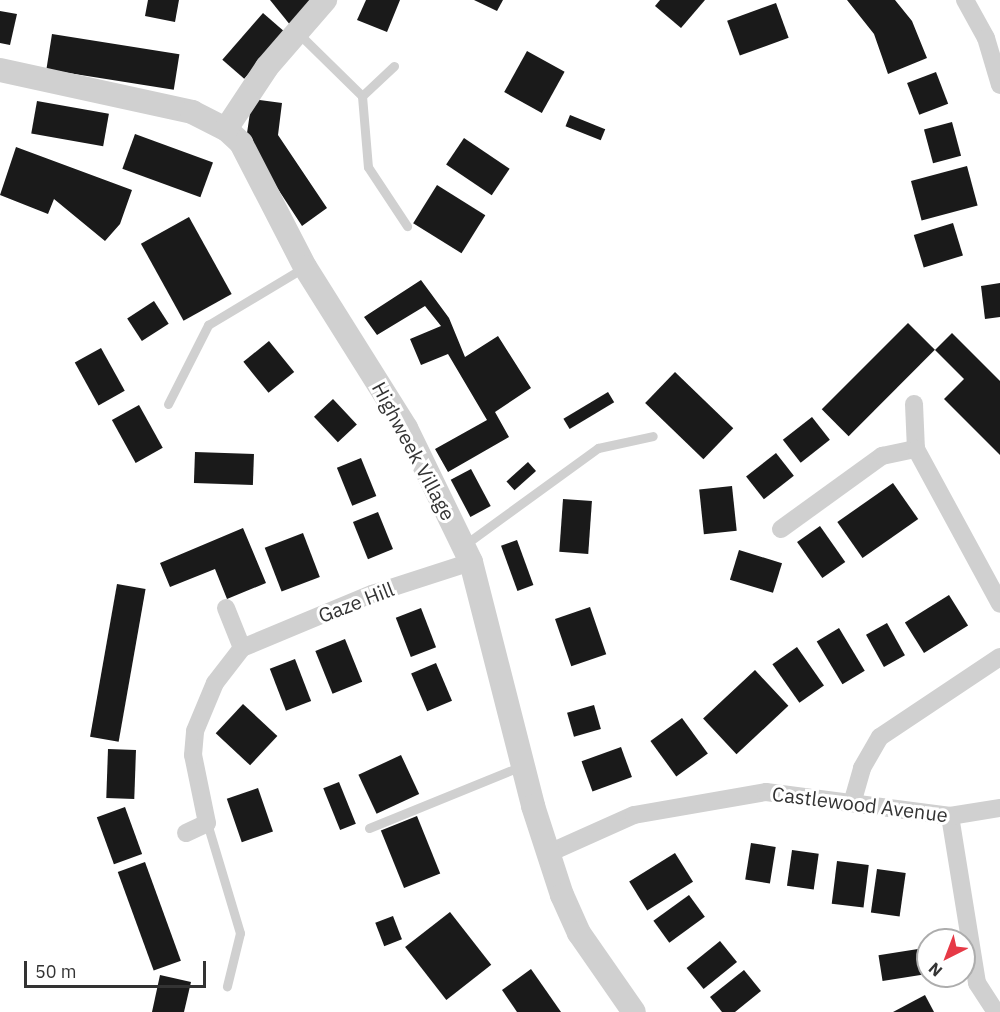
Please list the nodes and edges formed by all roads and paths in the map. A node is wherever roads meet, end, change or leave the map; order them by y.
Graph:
1 (325, 0) edge
2 (965, 0) edge
3 (298, 33) junction
4 (394, 66) dead end
5 (0, 70) edge
6 (1000, 85) edge
7 (362, 96) junction
8 (226, 129) junction
9 (407, 226) dead end
10 (305, 267) junction
11 (168, 404) dead end
12 (914, 404) dead end
13 (653, 436) dead end
14 (916, 449) junction
15 (781, 529) dead end
16 (467, 554) junction
17 (1000, 604) edge
18 (226, 608) dead end
19 (242, 648) junction
20 (1000, 657) edge
21 (522, 766) junction
22 (853, 800) junction
23 (1000, 808) edge
24 (950, 816) junction
25 (207, 823) junction
26 (369, 828) dead end
27 (186, 833) dead end
28 (549, 853) junction
29 (227, 986) dead end
30 (634, 1012) edge
31 (996, 1012) edge

1 - 3 street
2 - 6 street
3 - 7 lane
3 - 8 street
4 - 7 lane
5 - 8 street, Highweek Village
7 - 9 lane
8 - 10 street, Highweek Village
10 - 11 lane
10 - 16 street, Highweek Village
12 - 14 street
13 - 16 lane
14 - 15 street
14 - 17 street
16 - 19 street, Gaze Hill
16 - 21 street, Highweek Village
18 - 19 street
19 - 25 street, Gaze Hill
20 - 22 street
21 - 26 lane
21 - 28 street, Highweek Village
22 - 24 street, Castlewood Avenue
22 - 28 street, Castlewood Avenue
23 - 24 street, Castlewood Avenue
24 - 31 street
25 - 27 street
25 - 29 lane
28 - 30 street, Highweek Village

